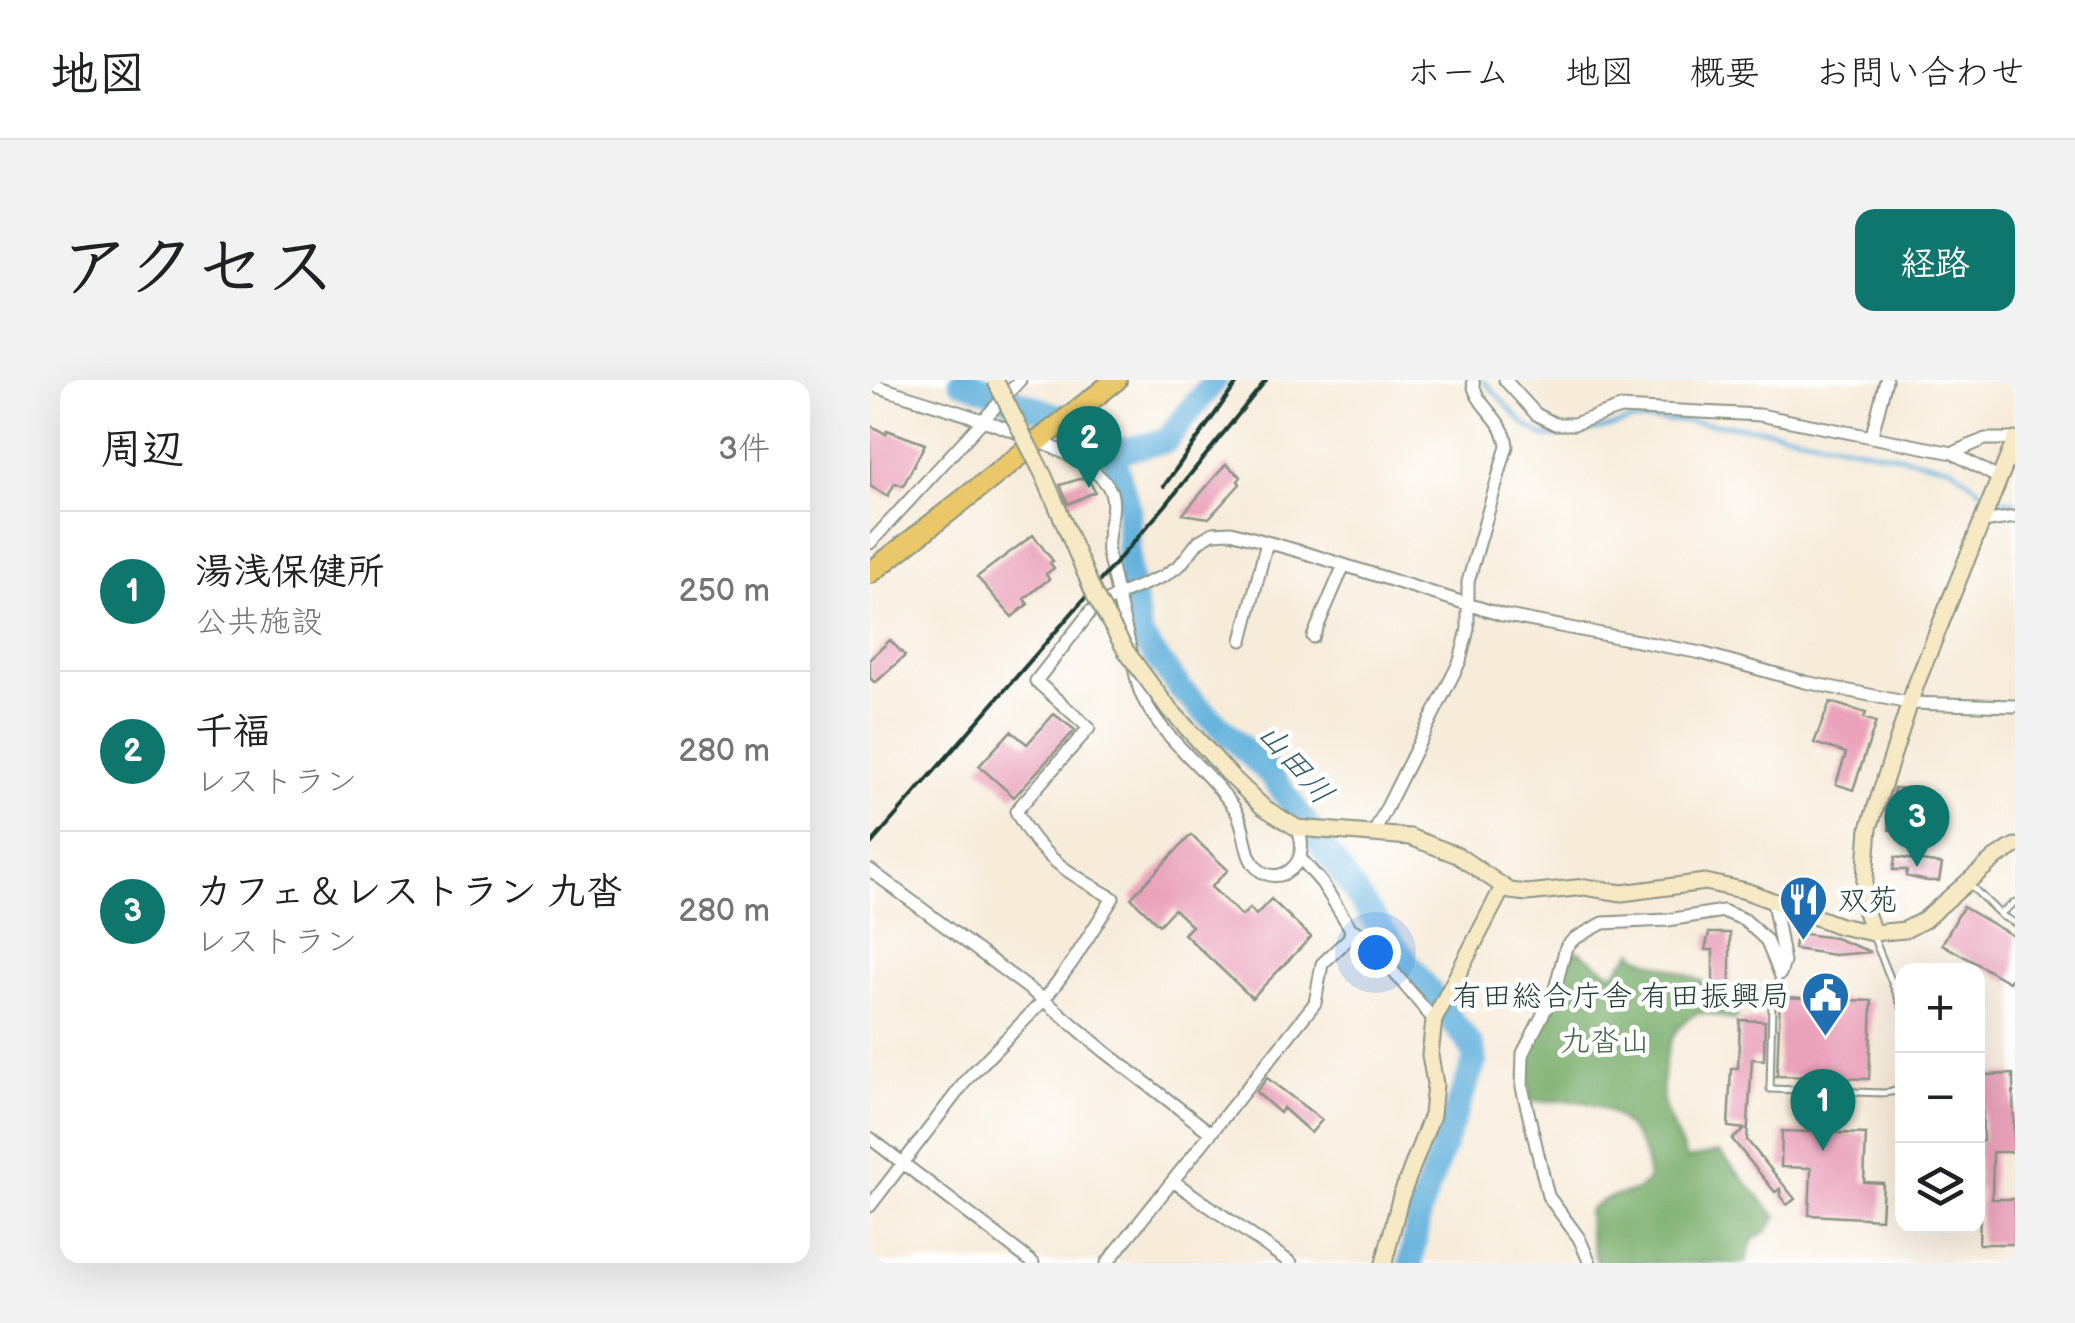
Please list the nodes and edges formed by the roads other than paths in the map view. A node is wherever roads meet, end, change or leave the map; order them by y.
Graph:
1 (996, 380) edge
2 (1020, 380) edge
3 (1116, 380) edge
4 (1473, 380) edge
5 (1505, 380) edge
6 (1886, 380) edge
7 (870, 384) edge
8 (983, 422) junction
9 (1872, 435) junction
10 (1043, 439) junction
11 (2015, 439) edge
12 (1953, 453) junction
13 (1998, 482) junction
14 (1986, 515) junction
15 (2015, 517) edge
16 (870, 542) edge
17 (1267, 542) junction
18 (1344, 565) junction
19 (870, 573) edge
20 (1118, 594) junction
21 (1467, 605) junction
22 (1312, 636) dead end
23 (1242, 640) dead end
24 (1910, 703) junction
25 (2015, 706) edge
26 (1297, 828) junction
27 (1374, 833) junction
28 (2015, 837) edge
29 (2015, 846) edge
30 (1994, 858) junction
31 (1301, 859) junction
32 (870, 870) edge
33 (1967, 882) junction
34 (1503, 887) junction
35 (1773, 902) junction
36 (2015, 902) edge
37 (2000, 914) junction
38 (2015, 923) edge
39 (1351, 929) junction
40 (1872, 933) junction
41 (1780, 974) junction
42 (1895, 990) edge
43 (1044, 1000) junction
44 (1434, 1020) junction
45 (1895, 1092) edge
46 (1211, 1134) junction
47 (870, 1138) edge
48 (902, 1163) junction
49 (1173, 1181) junction
50 (870, 1206) edge
51 (1033, 1263) edge
52 (1108, 1263) edge
53 (1291, 1263) edge
54 (1384, 1263) edge
55 (1590, 1263) edge

1 - 26 street, bridge
2 - 8 street
3 - 10 highway
4 - 21 street
5 - 9 street
6 - 9 street
7 - 8 street
8 - 10 street
8 - 16 street
9 - 12 street
10 - 19 highway
10 - 20 street
11 - 12 street
11 - 13 street
12 - 13 street
13 - 14 street
14 - 15 street
14 - 24 street
17 - 18 street
17 - 20 street
17 - 23 street
18 - 21 street
18 - 22 street
20 - 31 street
20 - 43 street
21 - 24 street
21 - 27 street
24 - 25 street
24 - 40 street
26 - 27 street
26 - 31 street
27 - 34 street
28 - 30 street
29 - 30 street
30 - 33 street
31 - 39 street
32 - 43 street
33 - 37 lane
33 - 40 street
34 - 35 street
34 - 44 street
35 - 40 street
35 - 41 street
36 - 37 lane
37 - 38 lane
39 - 44 street
39 - 46 street
40 - 42 lane
41 - 45 lane
41 - 55 street
43 - 46 street
43 - 48 street
44 - 54 street
46 - 49 street
47 - 48 street
48 - 50 street
48 - 51 street
49 - 52 street
49 - 53 street

